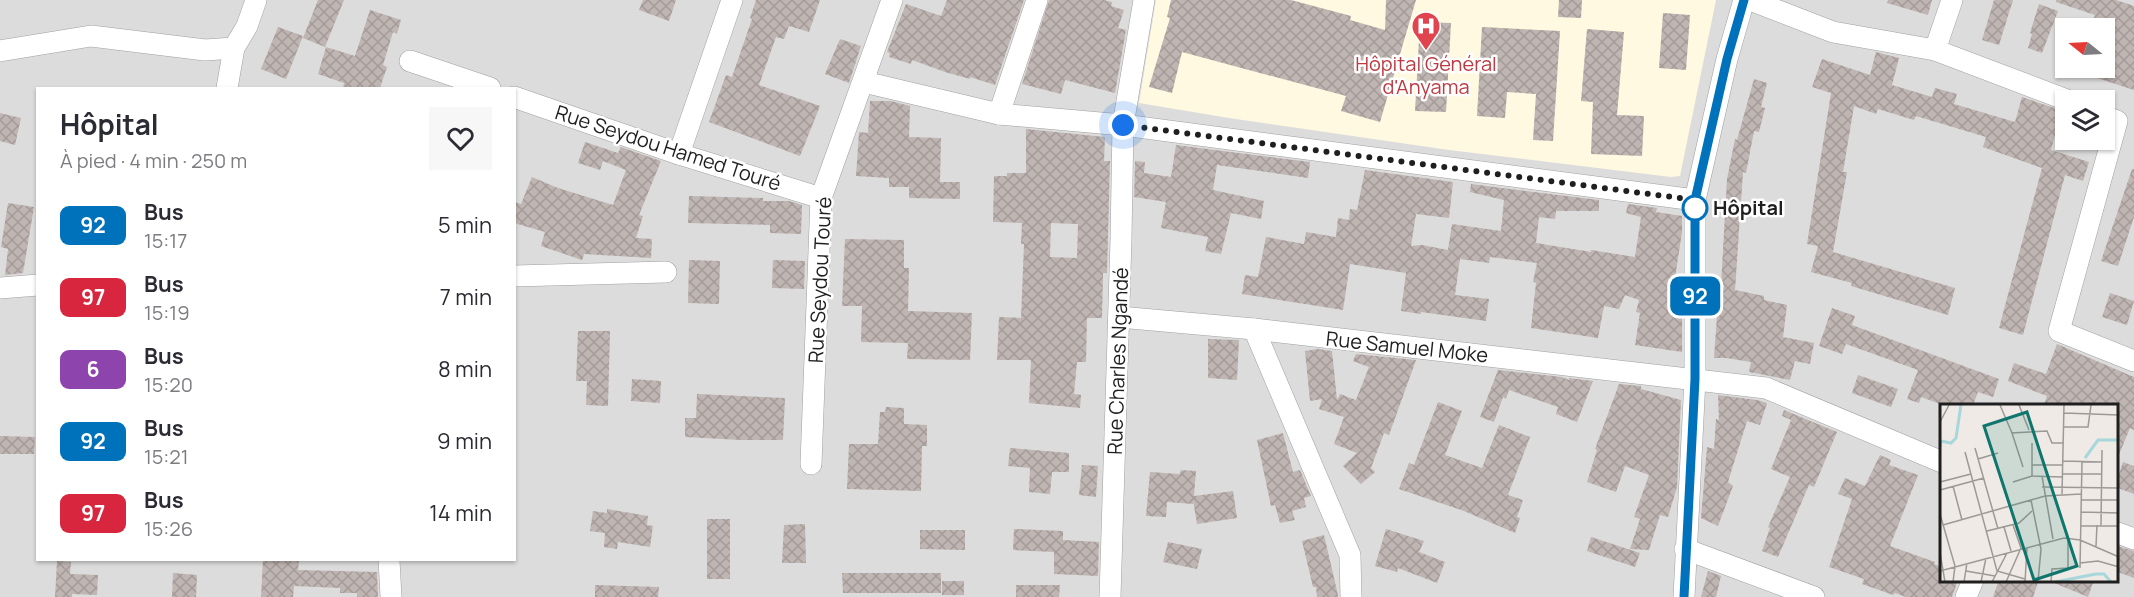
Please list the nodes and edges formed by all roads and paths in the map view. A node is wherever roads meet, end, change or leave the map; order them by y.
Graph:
1 (256, 0) edge
2 (732, 0) edge
3 (892, 0) edge
4 (1037, 0) edge
5 (1144, 0) edge
6 (1744, 0) edge
7 (1750, 0) edge
8 (1952, 0) edge
9 (234, 48) junction
10 (1935, 50) junction
11 (0, 51) edge
12 (410, 61) dead end
13 (864, 82) junction
14 (226, 87) edge
15 (487, 87) edge
16 (2055, 95) edge
17 (516, 98) edge
18 (999, 114) junction
19 (1123, 125) junction
20 (2109, 150) edge
21 (680, 154) junction
22 (821, 198) junction
23 (1695, 200) junction
24 (666, 272) dead end
25 (516, 276) edge
26 (36, 285) edge
27 (0, 288) edge
28 (1119, 317) junction
29 (1254, 329) junction
30 (2134, 361) edge
31 (1695, 379) junction
32 (1940, 461) edge
33 (811, 464) dead end
34 (2119, 533) edge
35 (2134, 539) edge
36 (1685, 549) junction
37 (389, 561) edge
38 (1972, 582) edge
39 (391, 597) edge
40 (1110, 597) edge
41 (1351, 597) edge
42 (1684, 597) edge
43 (1814, 597) edge
44 (1966, 597) edge

1 - 9 street
2 - 21 street
3 - 13 street, Rue Seydou Touré
4 - 18 street
5 - 19 street, Rue Charles Ngandé
6 - 23 street
7 - 10 street
8 - 10 street
9 - 11 street
9 - 14 street
10 - 16 street
12 - 15 street
13 - 18 street
13 - 22 street, Rue Seydou Touré
17 - 21 street, Rue Seydou Hamed Touré
18 - 19 street
19 - 23 street
19 - 28 street, Rue Charles Ngandé
20 - 30 street
21 - 22 street, Rue Seydou Hamed Touré
22 - 33 street, Rue Seydou Touré
23 - 31 street
24 - 25 street
26 - 27 street
28 - 29 street, Rue Samuel Moke
28 - 40 street, Rue Charles Ngandé
29 - 31 street, Rue Samuel Moke
29 - 41 street
31 - 32 street, Rue Samuel Moke
31 - 36 street
34 - 35 street
36 - 42 street
36 - 43 street
37 - 39 street
38 - 44 street

